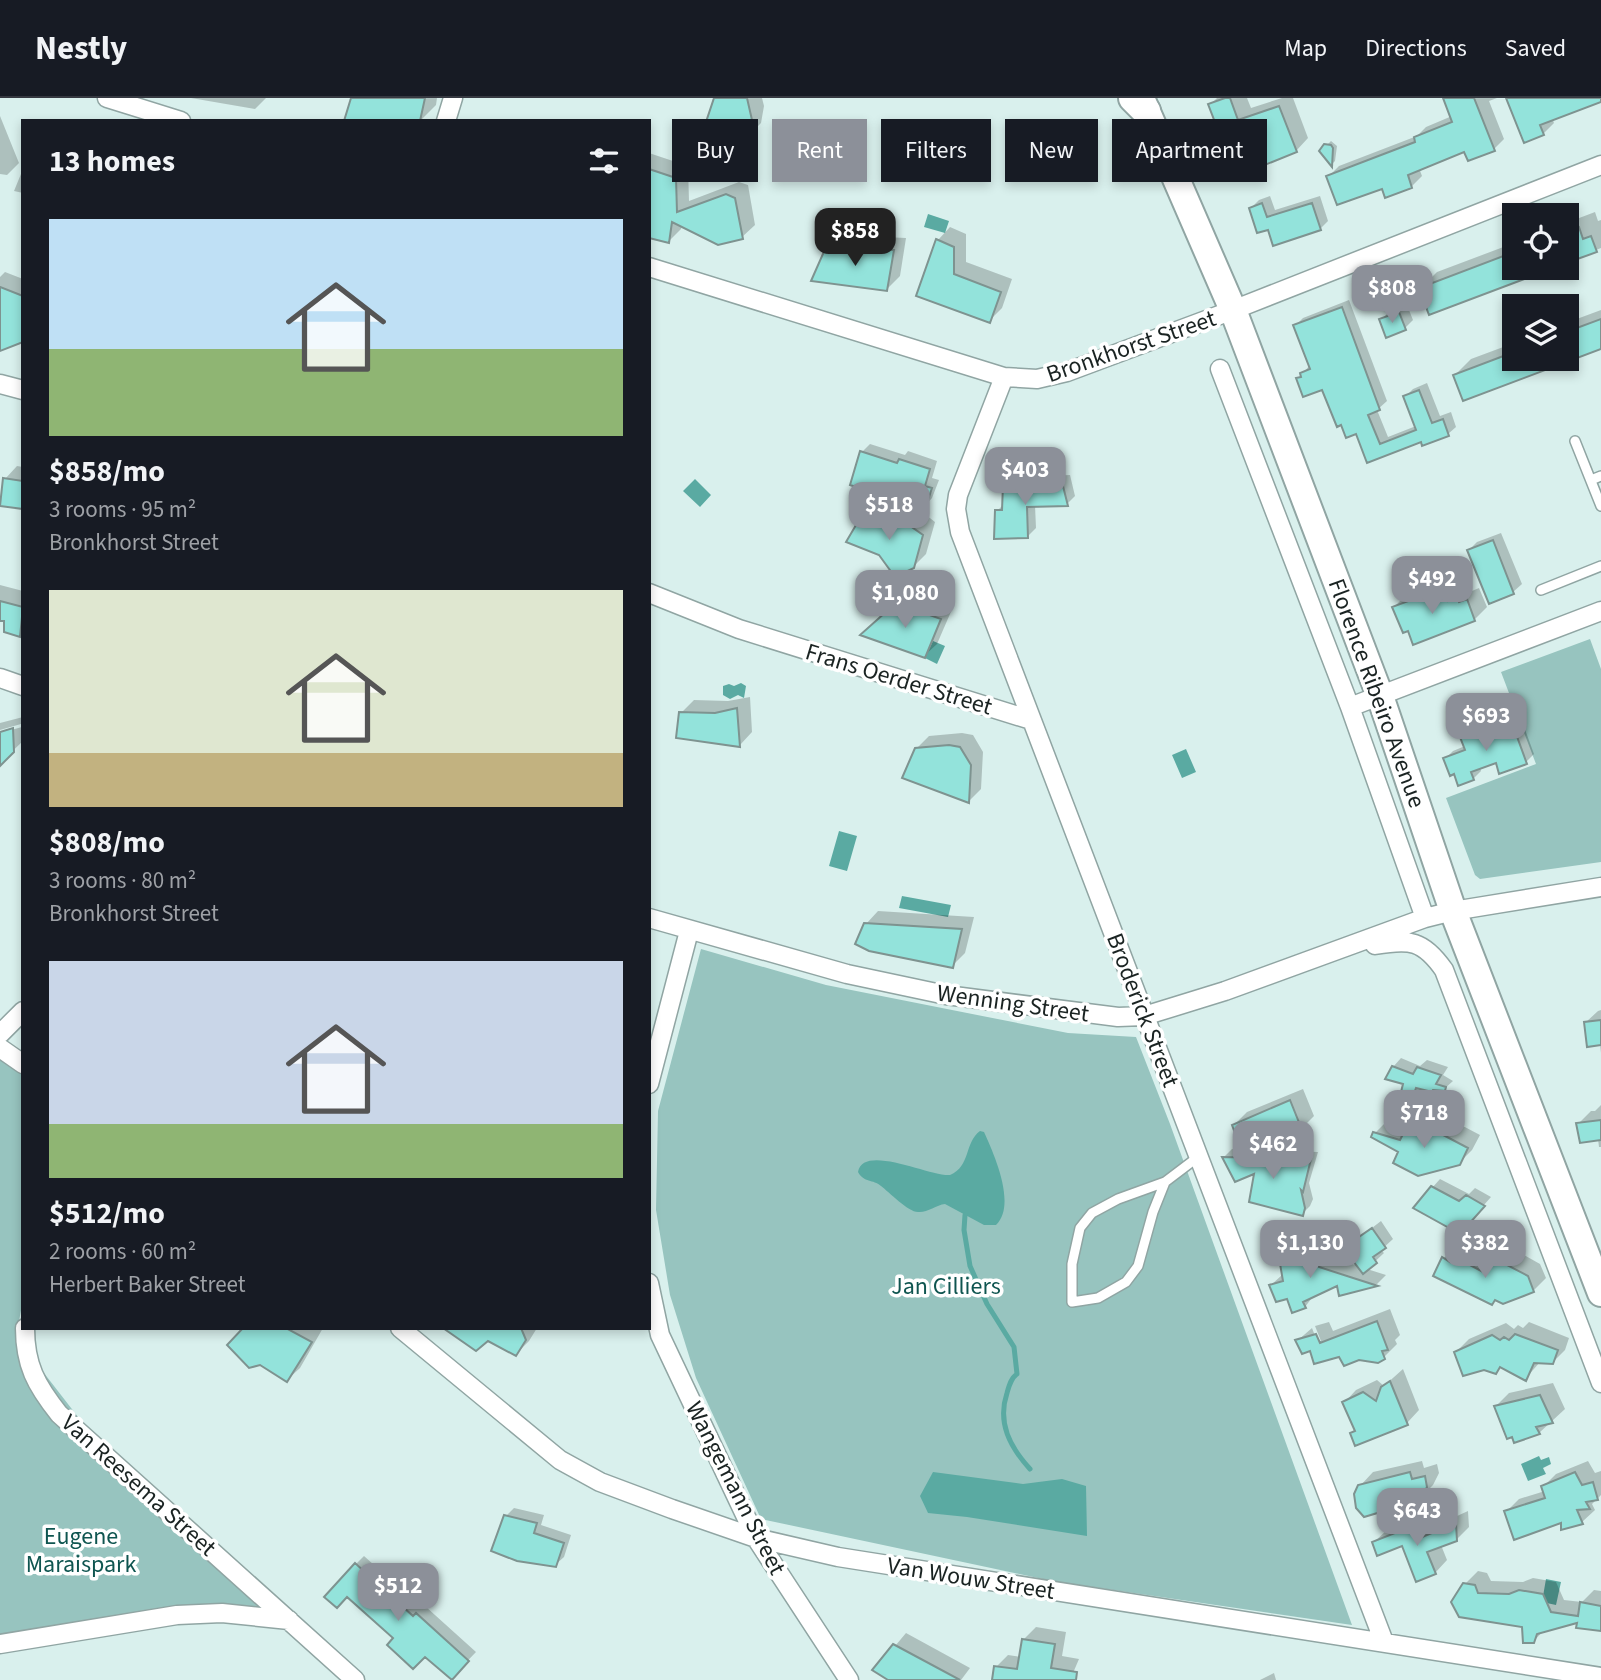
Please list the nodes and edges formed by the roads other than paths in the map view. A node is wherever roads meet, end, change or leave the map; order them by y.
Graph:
1 (107, 98) edge
2 (453, 98) edge
3 (1140, 102) edge
4 (175, 119) edge
5 (447, 119) edge
6 (1601, 165) edge
7 (651, 268) edge
8 (1233, 310) junction
9 (1220, 369) dead end
10 (1004, 377) junction
11 (0, 384) edge
12 (21, 389) edge
13 (1575, 441) dead end
14 (1601, 476) edge
15 (1591, 480) junction
16 (1601, 506) edge
17 (1601, 566) edge
18 (1541, 590) dead end
19 (651, 594) edge
20 (1601, 611) edge
21 (0, 678) edge
22 (21, 685) edge
23 (1380, 696) junction
24 (1350, 707) junction
25 (1031, 720) junction
26 (1601, 887) edge
27 (1453, 911) junction
28 (1425, 918) junction
29 (651, 919) edge
30 (689, 931) junction
31 (1340, 950) junction
32 (21, 1013) edge
33 (1144, 1016) junction
34 (0, 1034) edge
35 (0, 1048) edge
36 (21, 1063) edge
37 (651, 1076) edge
38 (1198, 1157) junction
39 (1165, 1182) junction
40 (651, 1292) edge
41 (1601, 1293) edge
42 (24, 1330) edge
43 (402, 1330) edge
44 (1601, 1383) edge
45 (756, 1538) junction
46 (289, 1620) junction
47 (1384, 1642) junction
48 (0, 1644) edge
49 (1601, 1677) edge
50 (355, 1680) edge
51 (849, 1680) edge

1 - 4 street
2 - 5 street
3 - 8 main road, Florence Ribeiro Avenue
6 - 8 street, Bronkhorst Street
7 - 10 street, Bronkhorst Street
8 - 10 street, Bronkhorst Street
8 - 23 main road, Florence Ribeiro Avenue
9 - 24 street
10 - 25 street, Broderick Street
11 - 12 street
13 - 15 lane
14 - 15 lane
15 - 16 lane
17 - 18 lane
19 - 25 street, Frans Oerder Street
20 - 23 street
21 - 22 street
23 - 24 street
23 - 27 main road, Florence Ribeiro Avenue
24 - 28 street
25 - 33 street, Broderick Street
26 - 27 street, Wenning Street
27 - 28 street, Wenning Street
27 - 41 main road, Florence Ribeiro Avenue
28 - 31 street, Wenning Street
29 - 30 street, Wenning Street
30 - 33 street, Wenning Street
30 - 37 street
31 - 33 street, Wenning Street
31 - 44 street
32 - 34 street
33 - 38 street, Broderick Street
35 - 36 street
38 - 39 lane
38 - 47 street, Broderick Street
39 - 39 lane
40 - 45 street, Wangemann Street
42 - 46 street, Van Reesema Street
43 - 45 street, Van Wouw Street
45 - 47 street, Van Wouw Street
45 - 51 street, Wangemann Street
46 - 48 street
46 - 50 street, Van Reesema Street
47 - 49 street, Van Wouw Street

